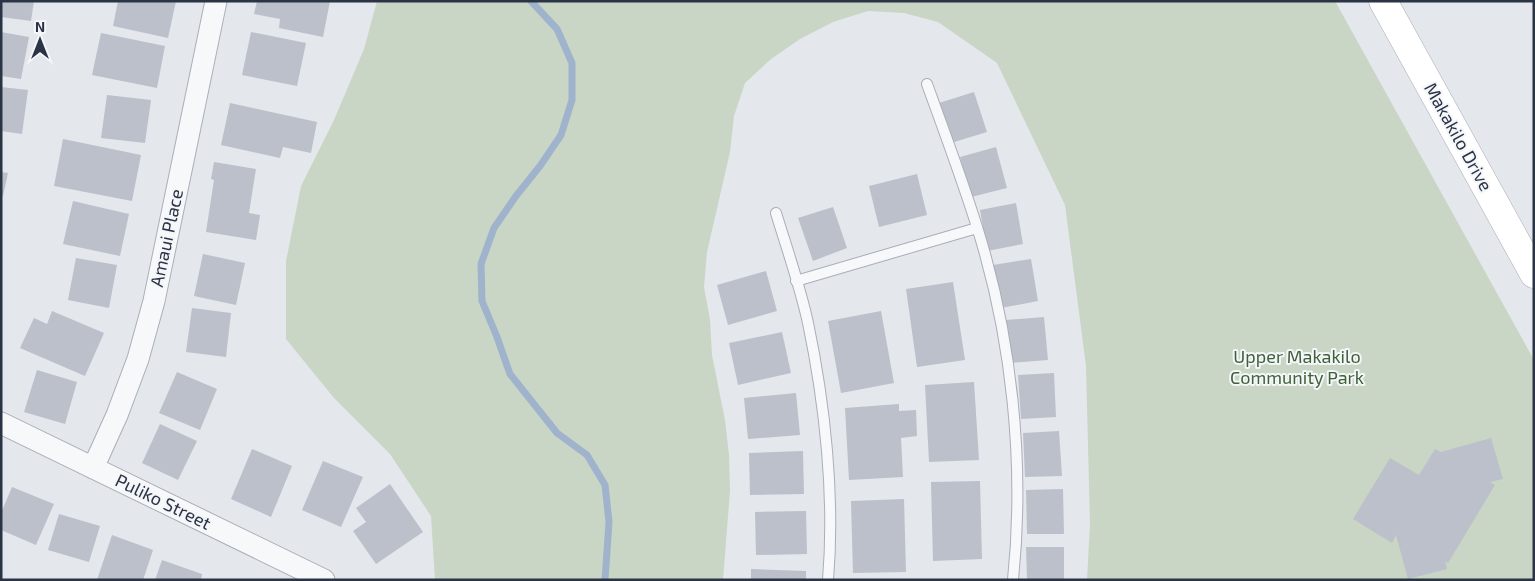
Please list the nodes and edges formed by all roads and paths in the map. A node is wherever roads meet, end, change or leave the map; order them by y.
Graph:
1 (216, 1) edge
2 (1383, 1) edge
3 (927, 84) dead end
4 (776, 213) dead end
5 (978, 228) junction
6 (1534, 274) edge
7 (796, 281) junction
8 (1, 423) edge
9 (93, 468) junction
10 (324, 580) edge
11 (828, 580) edge
12 (1013, 580) edge

1 - 9 street, Amaui Place
2 - 6 main road, Makakilo Drive
3 - 5 lane
4 - 7 lane
5 - 7 lane
5 - 12 lane
7 - 11 lane
8 - 9 street, Puliko Street
9 - 10 street, Puliko Street

